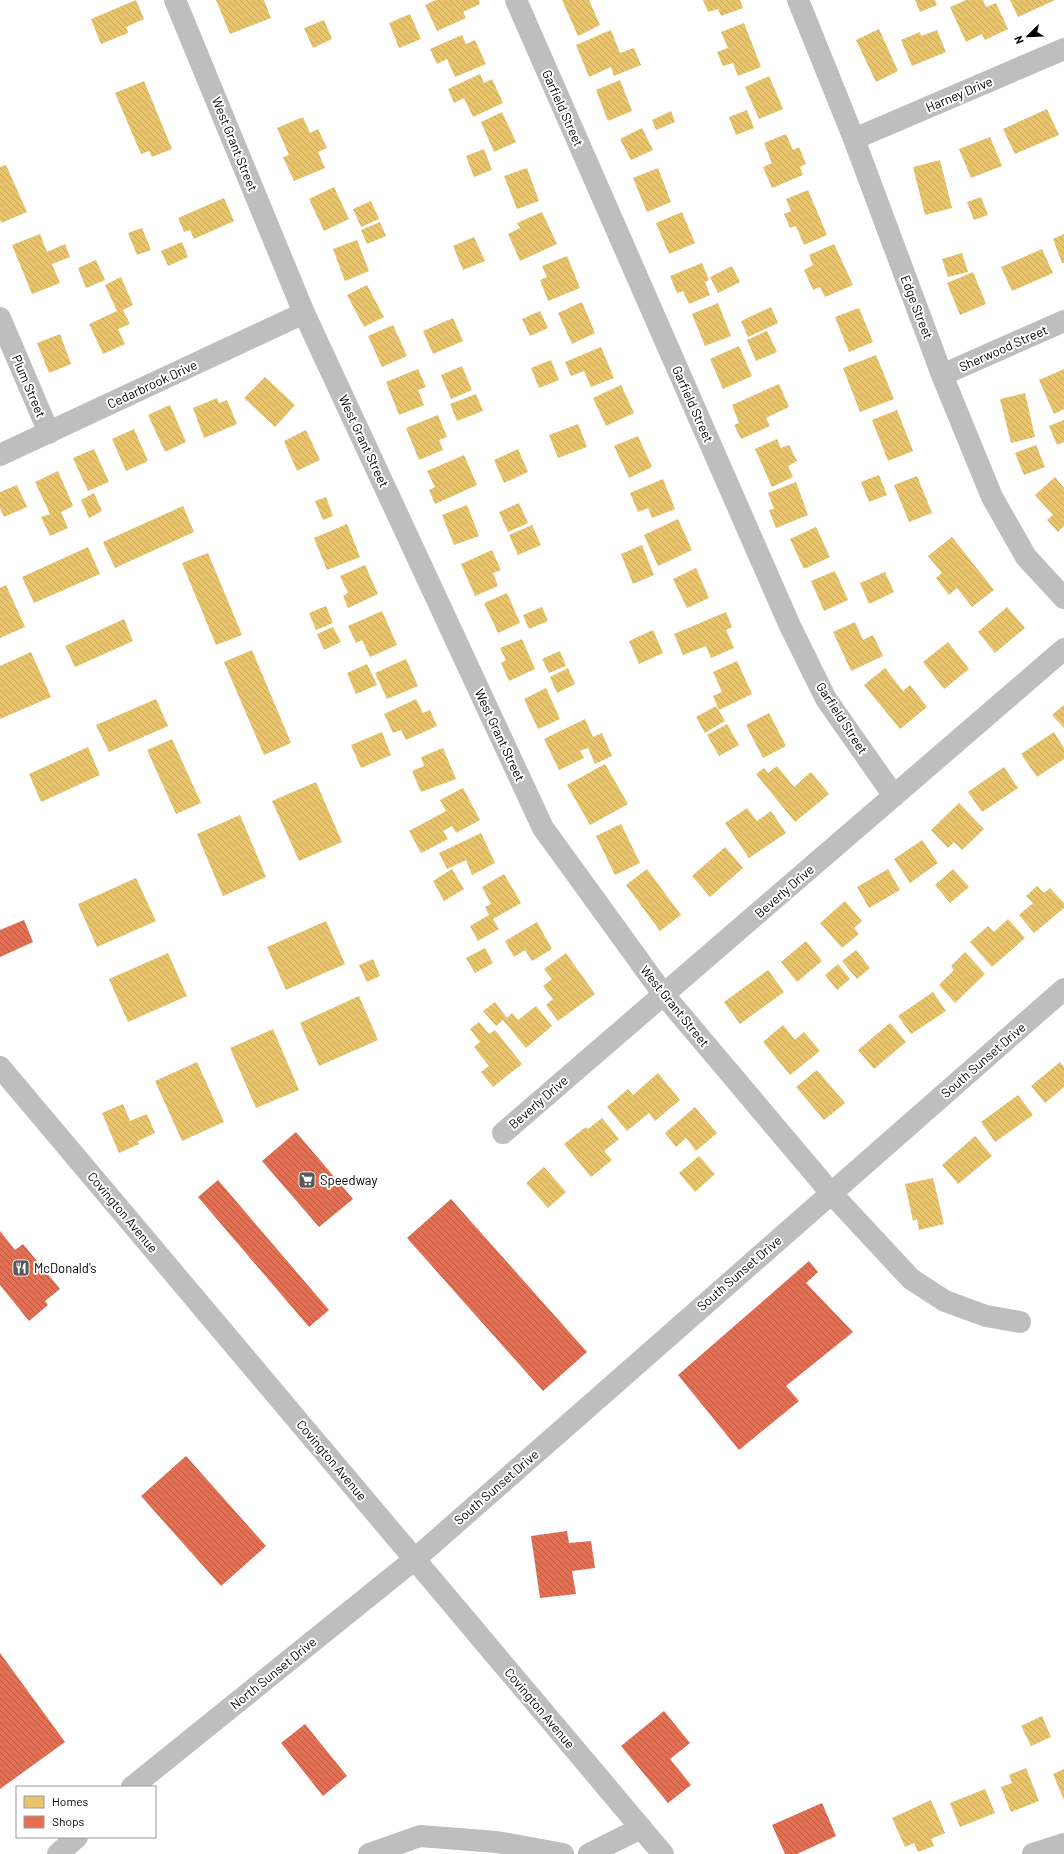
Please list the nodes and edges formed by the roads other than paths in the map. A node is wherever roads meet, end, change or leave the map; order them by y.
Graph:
1 (175, 0) edge
2 (516, 0) edge
3 (798, 0) edge
4 (1064, 49) edge
5 (854, 139) junction
6 (304, 313) junction
7 (0, 318) edge
8 (1064, 321) edge
9 (942, 375) junction
10 (49, 433) junction
11 (0, 455) edge
12 (1064, 598) edge
13 (1064, 649) edge
14 (894, 796) junction
15 (1064, 989) edge
16 (664, 995) junction
17 (0, 1067) edge
18 (503, 1132) dead end
19 (831, 1193) junction
20 (1020, 1322) dead end
21 (415, 1558) junction
22 (133, 1786) edge
23 (641, 1828) junction
24 (76, 1838) edge
25 (1064, 1844) edge
26 (58, 1854) edge
27 (369, 1854) edge
28 (563, 1854) edge
29 (589, 1854) edge
30 (663, 1854) edge
31 (1033, 1854) edge

1 - 6 street, West Grant Street
2 - 14 street, Garfield Street
3 - 5 street, Edge Street
4 - 5 street, Harney Drive
5 - 9 street, Edge Street
6 - 10 street, Cedarbrook Drive
6 - 16 street, West Grant Street
7 - 10 street, Plum Street
8 - 9 street, Sherwood Street
9 - 12 street, Edge Street
10 - 11 street, Cedarbrook Drive
13 - 14 street, Beverly Drive
14 - 16 street, Beverly Drive
15 - 19 street, South Sunset Drive
16 - 18 street, Beverly Drive
16 - 19 street, West Grant Street
17 - 21 street, Covington Avenue
19 - 20 street, West Grant Street
19 - 21 street, South Sunset Drive
21 - 22 street, North Sunset Drive
21 - 23 street, Covington Avenue
23 - 29 street
23 - 30 street, Covington Avenue
24 - 26 street
25 - 31 street
27 - 28 street

